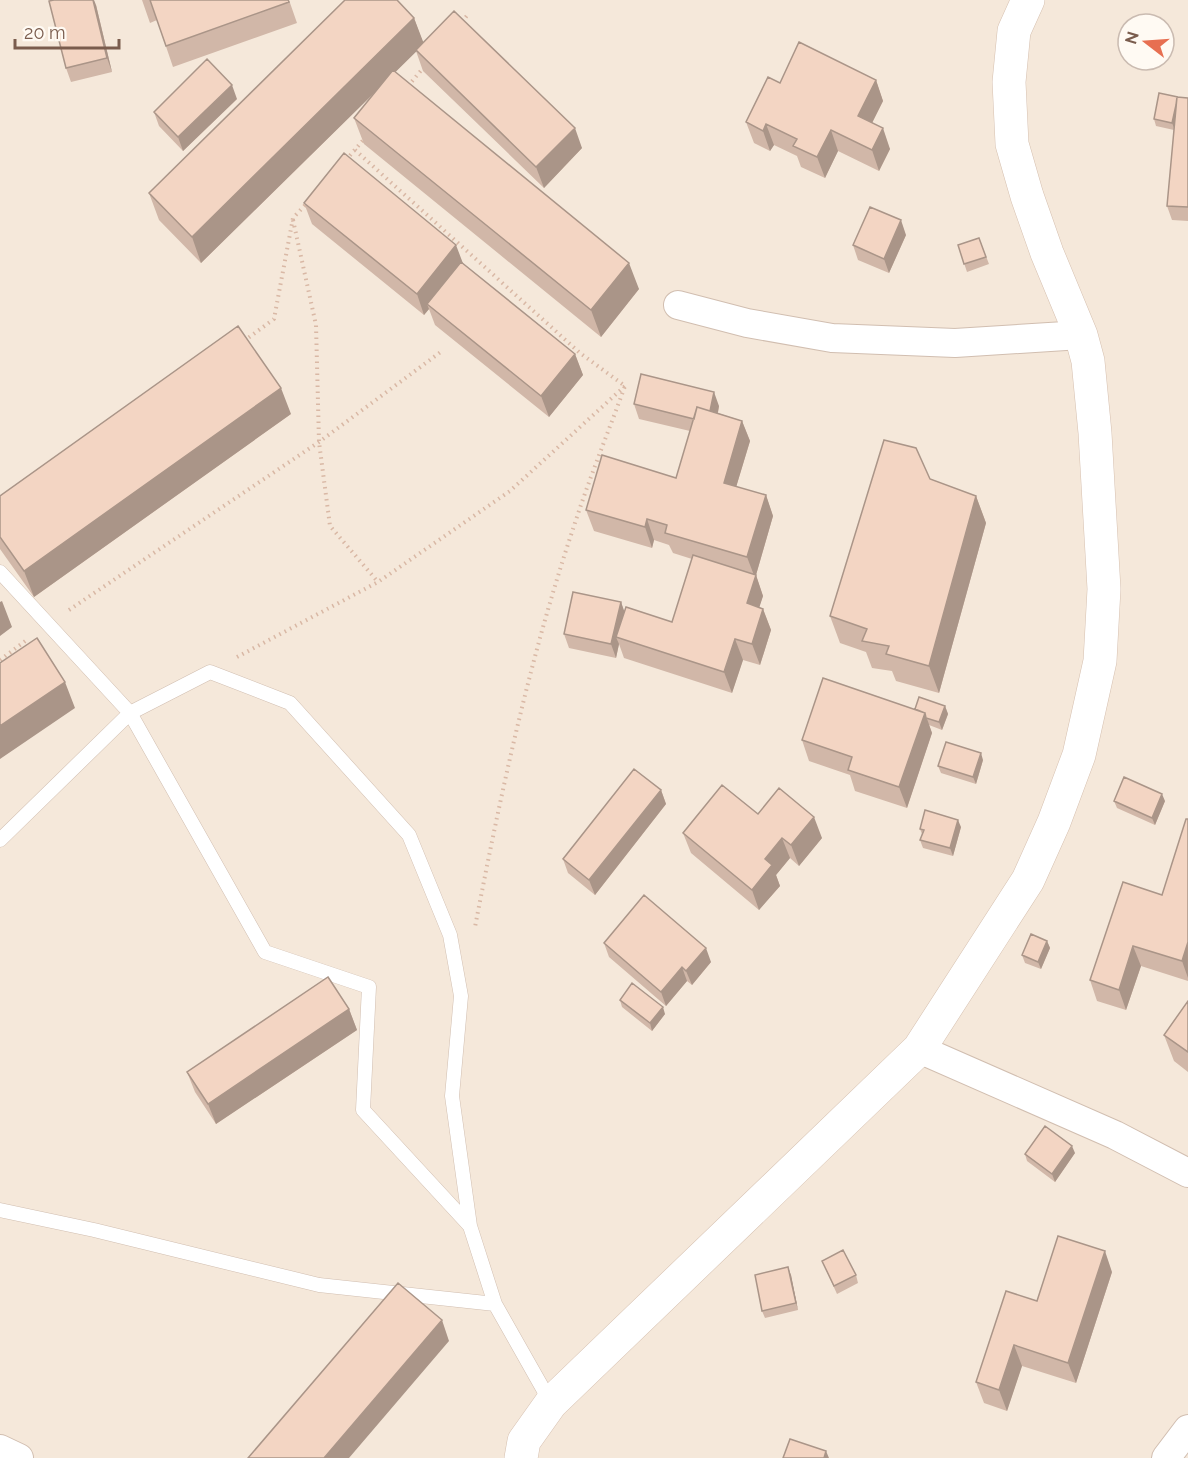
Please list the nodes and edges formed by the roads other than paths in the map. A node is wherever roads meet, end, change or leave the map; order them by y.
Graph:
1 (1028, 0) edge
2 (678, 305) dead end
3 (1081, 335) junction
4 (0, 572) edge
5 (130, 713) junction
6 (0, 840) edge
7 (919, 1049) junction
8 (1188, 1173) edge
9 (0, 1210) edge
10 (470, 1226) junction
11 (495, 1304) junction
12 (551, 1403) junction
13 (1188, 1429) edge
14 (0, 1449) edge
15 (19, 1458) edge
16 (521, 1458) edge
17 (1166, 1458) edge

1 - 3 main road
2 - 3 street
3 - 7 main road
4 - 5 lane
5 - 6 lane
5 - 10 lane
5 - 10 lane
7 - 8 street
7 - 12 main road
9 - 11 lane
10 - 11 lane
11 - 12 lane
12 - 16 main road
13 - 17 street
14 - 15 street

